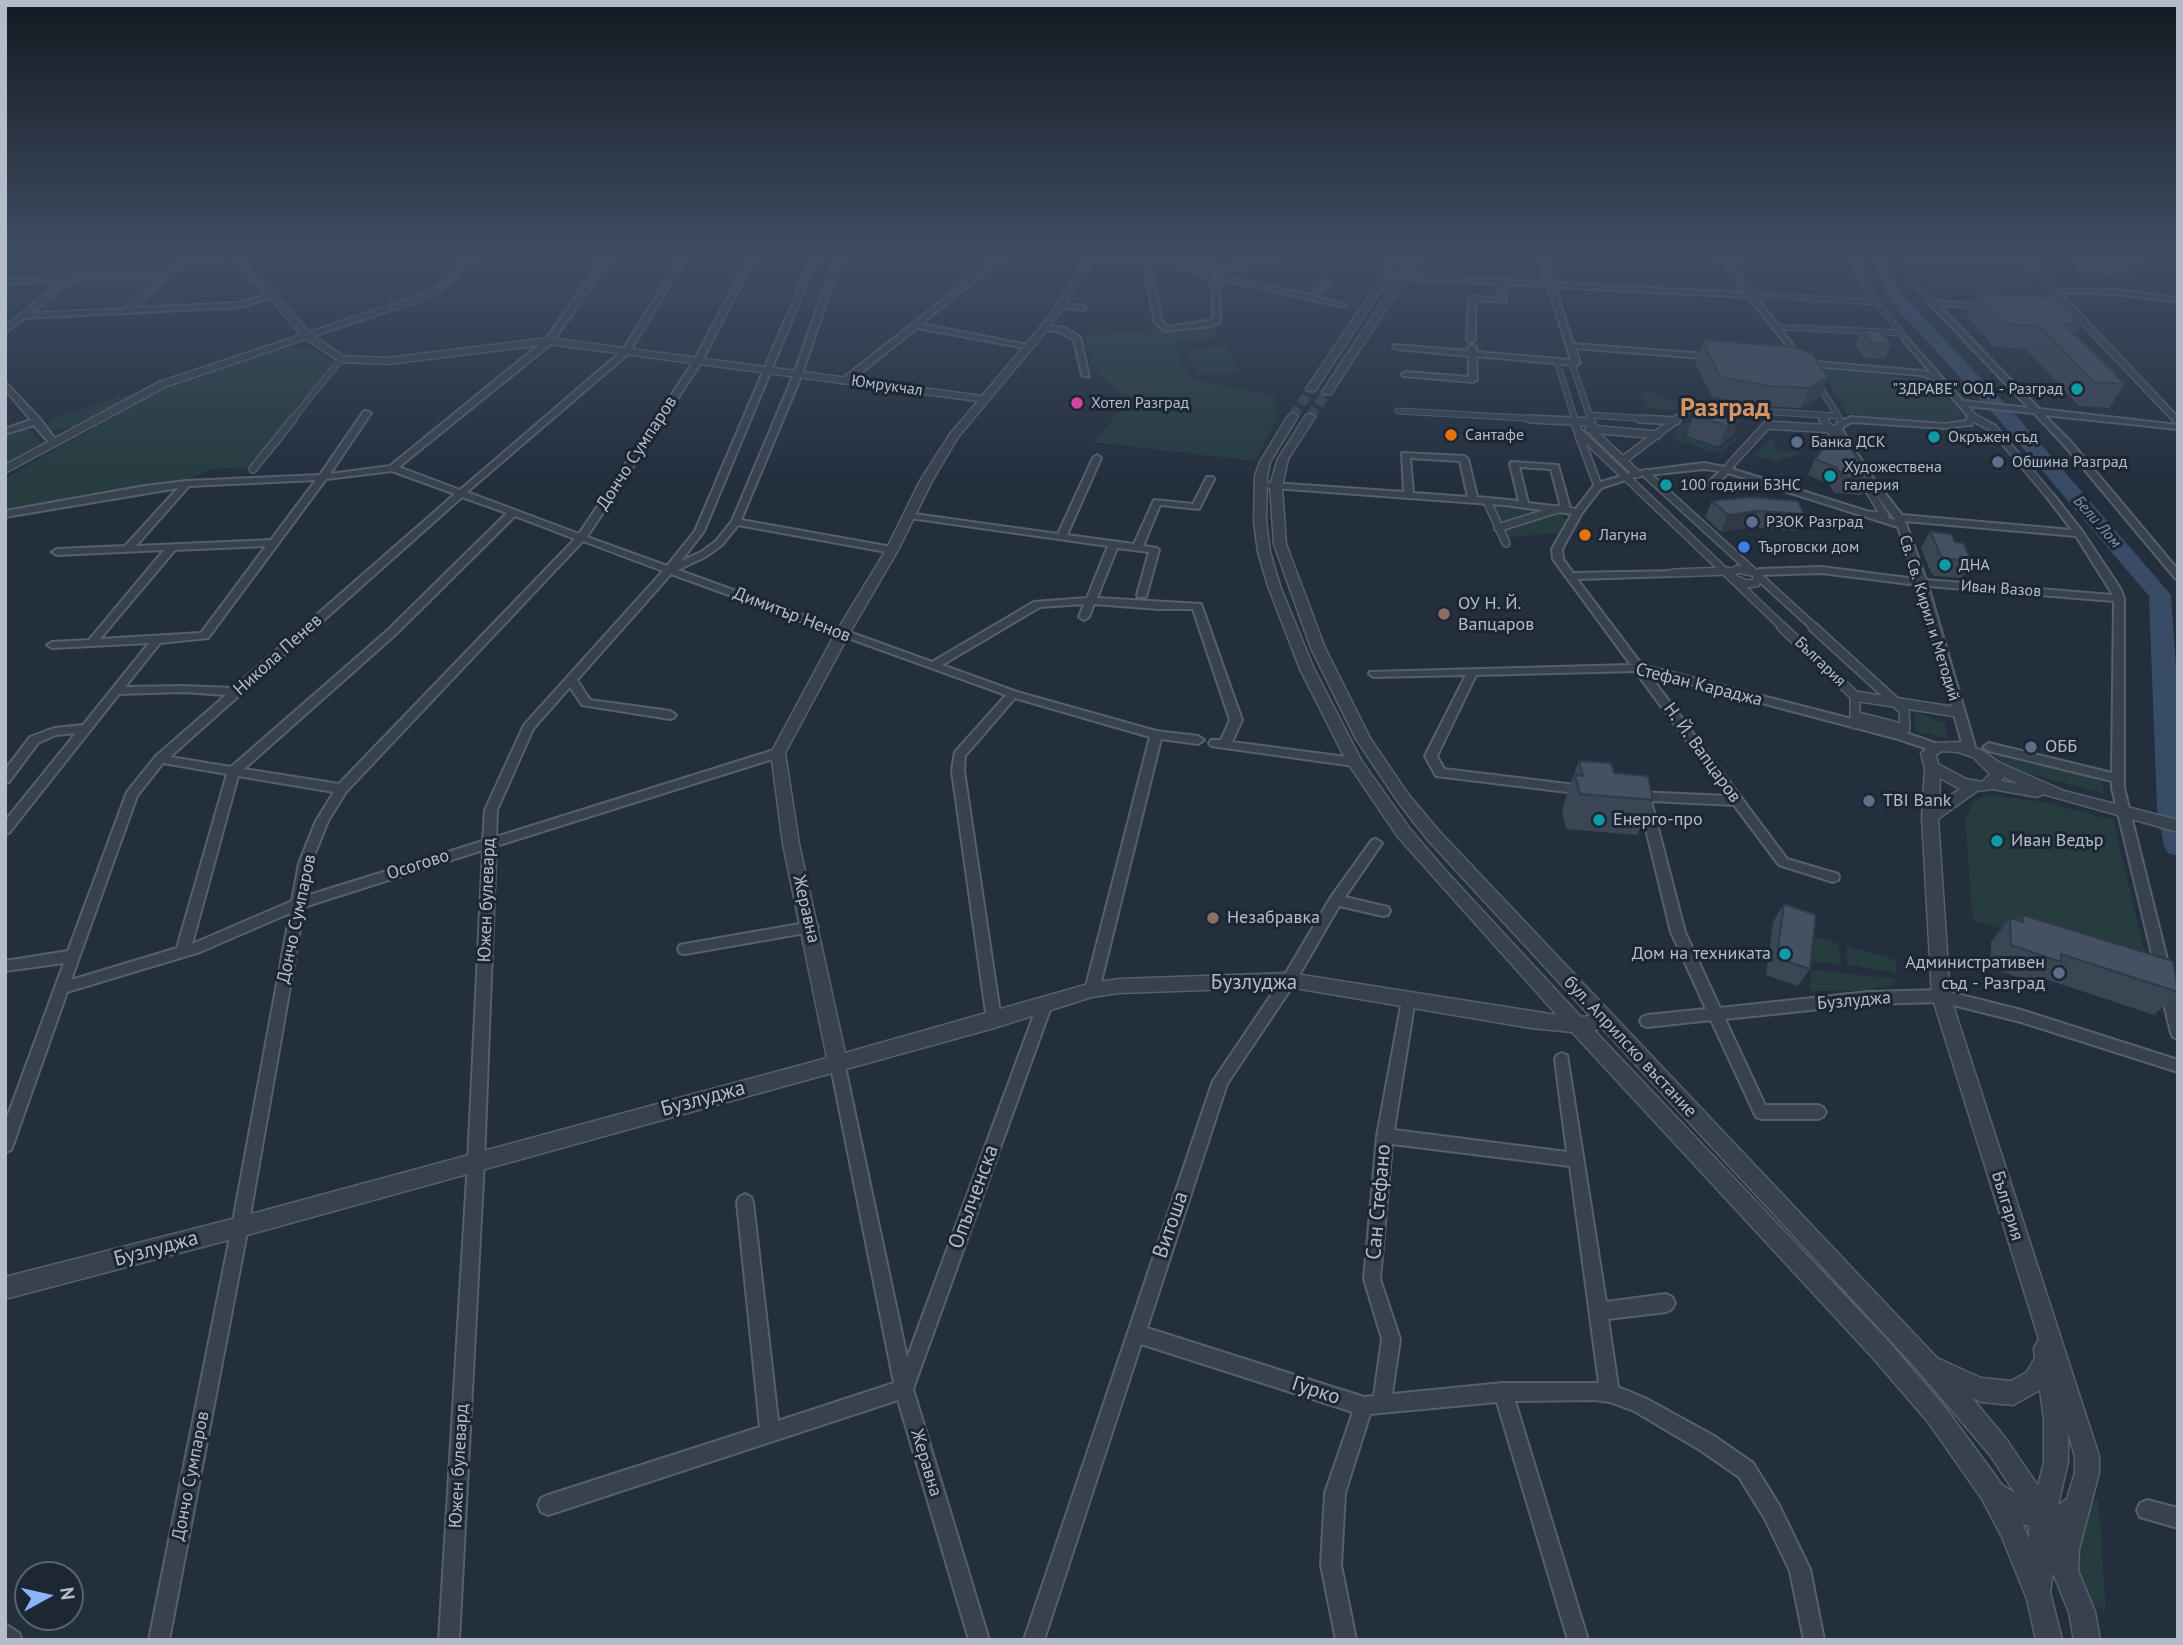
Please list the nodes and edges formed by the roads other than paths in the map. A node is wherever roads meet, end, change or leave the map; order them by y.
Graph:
1 (287, 332) edge
2 (303, 332) edge
3 (316, 332) edge
4 (555, 332) edge
5 (638, 332) edge
6 (713, 332) edge
7 (785, 332) edge
8 (810, 332) edge
9 (906, 332) edge
10 (949, 332) edge
11 (1041, 332) edge
12 (1065, 332) edge
13 (1349, 332) edge
14 (1364, 332) edge
15 (1472, 332) edge
16 (1567, 332) edge
17 (1781, 332) edge
18 (1844, 332) edge
19 (1901, 332) edge
20 (1959, 332) edge
21 (2087, 332) edge
22 (306, 335) junction
23 (1904, 336) junction
24 (549, 341) junction
25 (320, 346) junction
26 (1572, 346) junction
27 (272, 347) junction
28 (1028, 347) junction
29 (1398, 347) dead end
30 (1472, 347) junction
31 (626, 351) junction
32 (1721, 357) edge
33 (341, 359) junction
34 (698, 361) junction
35 (1557, 361) junction
36 (1788, 362) edge
37 (1572, 363) junction
38 (1806, 366) junction
39 (769, 371) junction
40 (794, 374) junction
41 (1406, 374) dead end
42 (1086, 375) dead end
43 (1473, 380) joint
44 (845, 381) junction
45 (5, 384) edge
46 (1947, 385) junction
47 (1311, 388) tunnel mouth
48 (1327, 392) tunnel mouth
49 (984, 399) junction
50 (1962, 403) junction
51 (1977, 405) joint
52 (2022, 410) joint
53 (1398, 411) dead end
54 (1759, 411) junction
55 (2035, 411) junction
56 (367, 413) dead end
57 (1821, 415) junction
58 (1293, 416) tunnel mouth
59 (1972, 416) junction
60 (1310, 417) tunnel mouth
61 (37, 421) junction
62 (1676, 421) junction
63 (1591, 422) junction
64 (1839, 424) junction
65 (1767, 425) junction
66 (2178, 425) edge
67 (1577, 427) junction
68 (5, 432) edge
69 (1658, 435) junction
70 (54, 443) junction
71 (1587, 456) junction
72 (1097, 458) dead end
73 (1623, 460) junction
74 (393, 468) junction
75 (1616, 468) junction
76 (1728, 468) junction
77 (253, 469) dead end
78 (5, 470) edge
79 (1641, 474) junction
80 (323, 477) junction
81 (1625, 477) junction
82 (1210, 479) dead end
83 (186, 484) junction
84 (1712, 484) dead end
85 (1268, 485) junction
86 (1598, 486) junction
87 (461, 492) junction
88 (1409, 496) junction
89 (2050, 496) joint
90 (1473, 500) junction
91 (1487, 500) junction
92 (1524, 505) junction
93 (1562, 510) junction
94 (1855, 510) dead end
95 (514, 512) junction
96 (1577, 512) junction
97 (5, 514) edge
98 (910, 514) junction
99 (736, 522) junction
100 (1900, 522) junction
101 (1498, 528) junction
102 (2079, 533) junction
103 (1062, 536) junction
104 (582, 537) junction
105 (274, 543) junction
106 (1506, 543) dead end
107 (1114, 544) junction
108 (172, 547) junction
109 (1138, 547) junction
110 (129, 548) junction
111 (892, 550) junction
112 (57, 552) dead end
113 (670, 569) junction
114 (1673, 573) joint
115 (1730, 573) junction
116 (1755, 573) junction
117 (1570, 576) junction
118 (2178, 576) edge
119 (1922, 583) junction
120 (1142, 595) dead end
121 (2119, 598) junction
122 (1092, 601) junction
123 (1084, 617) dead end
124 (842, 634) junction
125 (158, 640) junction
126 (92, 643) junction
127 (52, 645) dead end
128 (935, 666) junction
129 (1640, 668) junction
130 (1473, 671) junction
131 (1374, 674) dead end
132 (571, 680) junction
133 (118, 691) junction
134 (236, 692) junction
135 (1013, 694) junction
136 (1855, 695) junction
137 (1895, 702) junction
138 (1957, 712) junction
139 (670, 715) dead end
140 (1855, 720) junction
141 (88, 728) junction
142 (1905, 733) junction
143 (1156, 735) junction
144 (1198, 740) joint
145 (1220, 744) junction
146 (1934, 747) junction
147 (1989, 747) dead end
148 (1970, 750) junction
149 (778, 753) junction
150 (160, 760) junction
151 (1354, 762) junction
152 (1995, 767) junction
153 (1933, 768) junction
154 (234, 772) junction
155 (5, 779) edge
156 (2117, 779) junction
157 (1991, 784) junction
158 (1973, 786) junction
159 (342, 789) junction
160 (1604, 792) edge
161 (1617, 794) edge
162 (2059, 795) junction
163 (1644, 797) junction
164 (1738, 801) junction
165 (2123, 812) junction
166 (1930, 817) junction
167 (2178, 826) edge
168 (5, 830) edge
169 (490, 841) junction
170 (1376, 843) dead end
171 (1833, 877) dead end
172 (1336, 900) junction
173 (297, 904) junction
174 (1383, 911) dead end
175 (811, 927) junction
176 (685, 949) dead end
177 (183, 951) junction
178 (73, 956) junction
179 (5, 966) edge
180 (1289, 980) junction
181 (62, 988) junction
182 (1092, 990) junction
183 (1941, 996) junction
184 (1408, 999) junction
185 (1045, 1004) junction
186 (1714, 1014) junction
187 (994, 1020) junction
188 (1606, 1021) junction
189 (1647, 1021) dead end
190 (1577, 1025) junction
191 (2178, 1033) edge
192 (1562, 1059) dead end
193 (837, 1062) junction
194 (2178, 1066) edge
195 (1818, 1112) dead end
196 (1385, 1136) junction
197 (5, 1145) edge
198 (1577, 1160) junction
199 (476, 1161) junction
200 (745, 1202) dead end
201 (240, 1227) junction
202 (5, 1288) edge
203 (1666, 1303) dead end
204 (1598, 1312) junction
205 (2042, 1318) junction
206 (1135, 1333) junction
207 (1922, 1358) junction
208 (2046, 1362) junction
209 (904, 1389) junction
210 (1503, 1392) junction
211 (1610, 1393) junction
212 (1373, 1405) junction
213 (770, 1432) junction
214 (1991, 1490) junction
215 (548, 1505) dead end
216 (2078, 1507) junction
217 (2147, 1510) dead end
218 (2042, 1518) junction
219 (2178, 1518) edge
220 (2067, 1573) junction
221 (2040, 1599) junction
222 (5, 1634) edge
223 (1038, 1636) edge
224 (12, 1640) edge
225 (159, 1640) edge
226 (449, 1640) edge
227 (979, 1640) edge
228 (1346, 1640) edge
229 (1578, 1640) edge
230 (1814, 1640) edge
231 (2049, 1640) edge
232 (2087, 1640) edge

1 - 27 street
2 - 22 street
3 - 22 street
4 - 24 street
5 - 31 street, Никола Пенев
6 - 34 street, Дончо Сумпаров
7 - 39 street, Южен булевард
8 - 40 street
9 - 44 street
10 - 28 street
11 - 28 street
12 - 42 street
13 - 47 street
14 - 48 street
15 - 30 street
16 - 26 street
17 - 38 street
18 - 23 street
19 - 23 street
20 - 55 street
21 - 66 street
22 - 25 street
22 - 27 street
23 - 46 street
24 - 31 street
24 - 33 street
24 - 74 street
25 - 27 street
25 - 33 street
26 - 32 street
26 - 37 street
27 - 70 street
28 - 49 street
29 - 30 street
30 - 35 street
30 - 43 street
31 - 34 street
31 - 87 street, Никола Пенев
33 - 77 street
34 - 39 street
34 - 104 street, Дончо Сумпаров
35 - 37 street
35 - 67 street, България
36 - 38 street
37 - 63 street, България
38 - 46 street
38 - 64 street
39 - 40 street, Юмрукчал
39 - 113 street, Южен булевард
40 - 44 street, Юмрукчал
40 - 99 street
41 - 43 street
44 - 49 street, Юмрукчал
45 - 61 street
46 - 50 street
49 - 98 street
50 - 51 street
50 - 59 street
51 - 52 street
52 - 55 street
53 - 67 street
54 - 57 street
54 - 62 street
54 - 65 street
55 - 66 street
55 - 118 street
56 - 80 street
57 - 64 street
57 - 64 street
58 - 85 street, бул. Априлско въстание
59 - 64 street
59 - 89 street
60 - 85 street, бул. Априлско въстание
61 - 68 street
61 - 70 street
62 - 63 street
62 - 69 street
63 - 67 street
63 - 69 street
63 - 73 street, България
64 - 65 street
64 - 94 street
64 - 100 street, Св. Св. Кирил и Методий
65 - 76 street
67 - 71 street
67 - 75 street, България
69 - 73 street
70 - 78 street
71 - 75 street
71 - 86 street
72 - 103 street
73 - 79 street, България
74 - 80 street
74 - 87 street, Димитър Ненов
75 - 81 street, България
76 - 79 street
76 - 84 street
76 - 100 street
79 - 81 street
79 - 116 street, България
80 - 83 street
80 - 105 street
81 - 86 street
81 - 115 street, България
82 - 109 street
83 - 97 street
83 - 110 street
85 - 88 street
85 - 151 street, бул. Априлско въстание
85 - 188 street, бул. Априлско въстание
86 - 96 street, Н. Й. Вапцаров
87 - 95 street, Димитър Ненов
87 - 134 street, Никола Пенев
88 - 90 street
88 - 90 street
89 - 102 street
90 - 91 street
91 - 92 street
91 - 101 street
92 - 93 street
92 - 93 street
93 - 96 street
93 - 101 street
95 - 104 street, Димитър Ненов
95 - 154 street
96 - 117 street, Н. Й. Вапцаров
98 - 103 street
98 - 111 street
99 - 111 street
99 - 113 street
100 - 102 street
100 - 119 street, Св. Св. Кирил и Методий
101 - 106 street
102 - 121 street
103 - 107 street
104 - 113 street, Димитър Ненов
104 - 159 street, Дончо Сумпаров
105 - 108 street
105 - 125 street
107 - 109 street
107 - 122 street
108 - 110 street
108 - 126 street
109 - 120 street
110 - 112 street
111 - 124 street
113 - 124 street, Димитър Ненов
113 - 132 street, Южен булевард
114 - 115 street
114 - 117 street
115 - 116 street
115 - 116 street
115 - 136 street, България
116 - 119 street, Иван Вазов
116 - 137 street, България
117 - 129 street, Н. Й. Вапцаров
119 - 121 street, Иван Вазов
119 - 138 street, Св. Св. Кирил и Методий
121 - 156 street
122 - 123 street
122 - 128 street
122 - 145 street
124 - 128 street, Димитър Ненов
124 - 149 street
125 - 126 street
125 - 133 street
126 - 127 street
128 - 135 street, Димитър Ненов
129 - 130 street, Стефан Караджа
129 - 140 street, Стефан Караджа
129 - 164 street, Н. Й. Вапцаров
130 - 131 street, Стефан Караджа
130 - 160 street
132 - 139 street
132 - 169 street, Южен булевард
133 - 134 street
133 - 141 street
134 - 150 street, Никола Пенев
135 - 143 street, Димитър Ненов
135 - 187 street
136 - 137 street
136 - 140 street, България
137 - 138 street
137 - 142 street, България
138 - 148 street, Св. Св. Кирил и Методий
140 - 142 street, Стефан Караджа
141 - 155 street
141 - 168 street
142 - 146 street, Стефан Караджа
143 - 144 street, Димитър Ненов
143 - 182 street
144 - 145 street
145 - 151 street
146 - 148 street
146 - 153 street, България
147 - 156 street
148 - 152 street
149 - 169 street, Осогово
149 - 175 street, Жеравна
150 - 154 street
150 - 178 street, Никола Пенев
151 - 190 street, бул. Априлско въстание
152 - 157 street
152 - 162 street
153 - 158 street
153 - 166 street, България
154 - 159 street
154 - 177 street
156 - 165 street
157 - 158 street
157 - 162 street
158 - 166 street
159 - 173 street, Дончо Сумпаров
161 - 163 street
162 - 165 street
163 - 164 street
163 - 186 street
164 - 171 street, Н. Й. Вапцаров
165 - 167 street
165 - 191 street
166 - 183 street, България
169 - 173 street, Осогово
169 - 199 street, Южен булевард
170 - 172 street, Витоша
172 - 174 street
172 - 180 street, Витоша
173 - 177 street, Осогово
173 - 201 street, Дончо Сумпаров
175 - 176 street
175 - 193 street, Жеравна
177 - 181 street, Осогово
178 - 179 street
178 - 181 street, Никола Пенев
180 - 182 street, Бузлуджа
180 - 184 street, Бузлуджа
180 - 206 street, Витоша
181 - 197 street, Никола Пенев
182 - 185 street, Бузлуджа
183 - 186 street, Бузлуджа
183 - 194 street, Бузлуджа
183 - 205 street, България
184 - 190 street, Бузлуджа
184 - 196 street, Сан Стефано
185 - 187 street, Бузлуджа
185 - 209 street, Опълченска
186 - 189 street, Бузлуджа
186 - 195 street
187 - 193 street, Бузлуджа
188 - 190 street, Бузлуджа
188 - 207 street, бул. Априлско въстание
190 - 214 street, бул. Априлско въстание
192 - 198 street
193 - 199 street, Бузлуджа
193 - 209 street, Жеравна
196 - 198 street
196 - 212 street, Сан Стефано
198 - 204 street
199 - 201 street, Бузлуджа
199 - 226 street, Южен булевард
200 - 213 street
201 - 202 street, Бузлуджа
201 - 225 street, Дончо Сумпаров
203 - 204 street
204 - 211 street
205 - 208 street
205 - 216 street
206 - 212 street, Гурко
206 - 223 street, Витоша
207 - 208 street
207 - 218 street, бул. Априлско въстание
208 - 218 street
209 - 213 street
209 - 227 street, Жеравна
210 - 211 street, Гурко
210 - 212 street, Гурко
210 - 229 street
211 - 230 street
212 - 228 street
213 - 215 street
214 - 218 street
214 - 221 street, бул. Априлско въстание
216 - 218 street
216 - 220 street
217 - 219 street
218 - 220 street, бул. Априлско въстание
218 - 221 street
220 - 232 street, бул. Априлско въстание
221 - 231 street, бул. Априлско въстание
222 - 224 street

